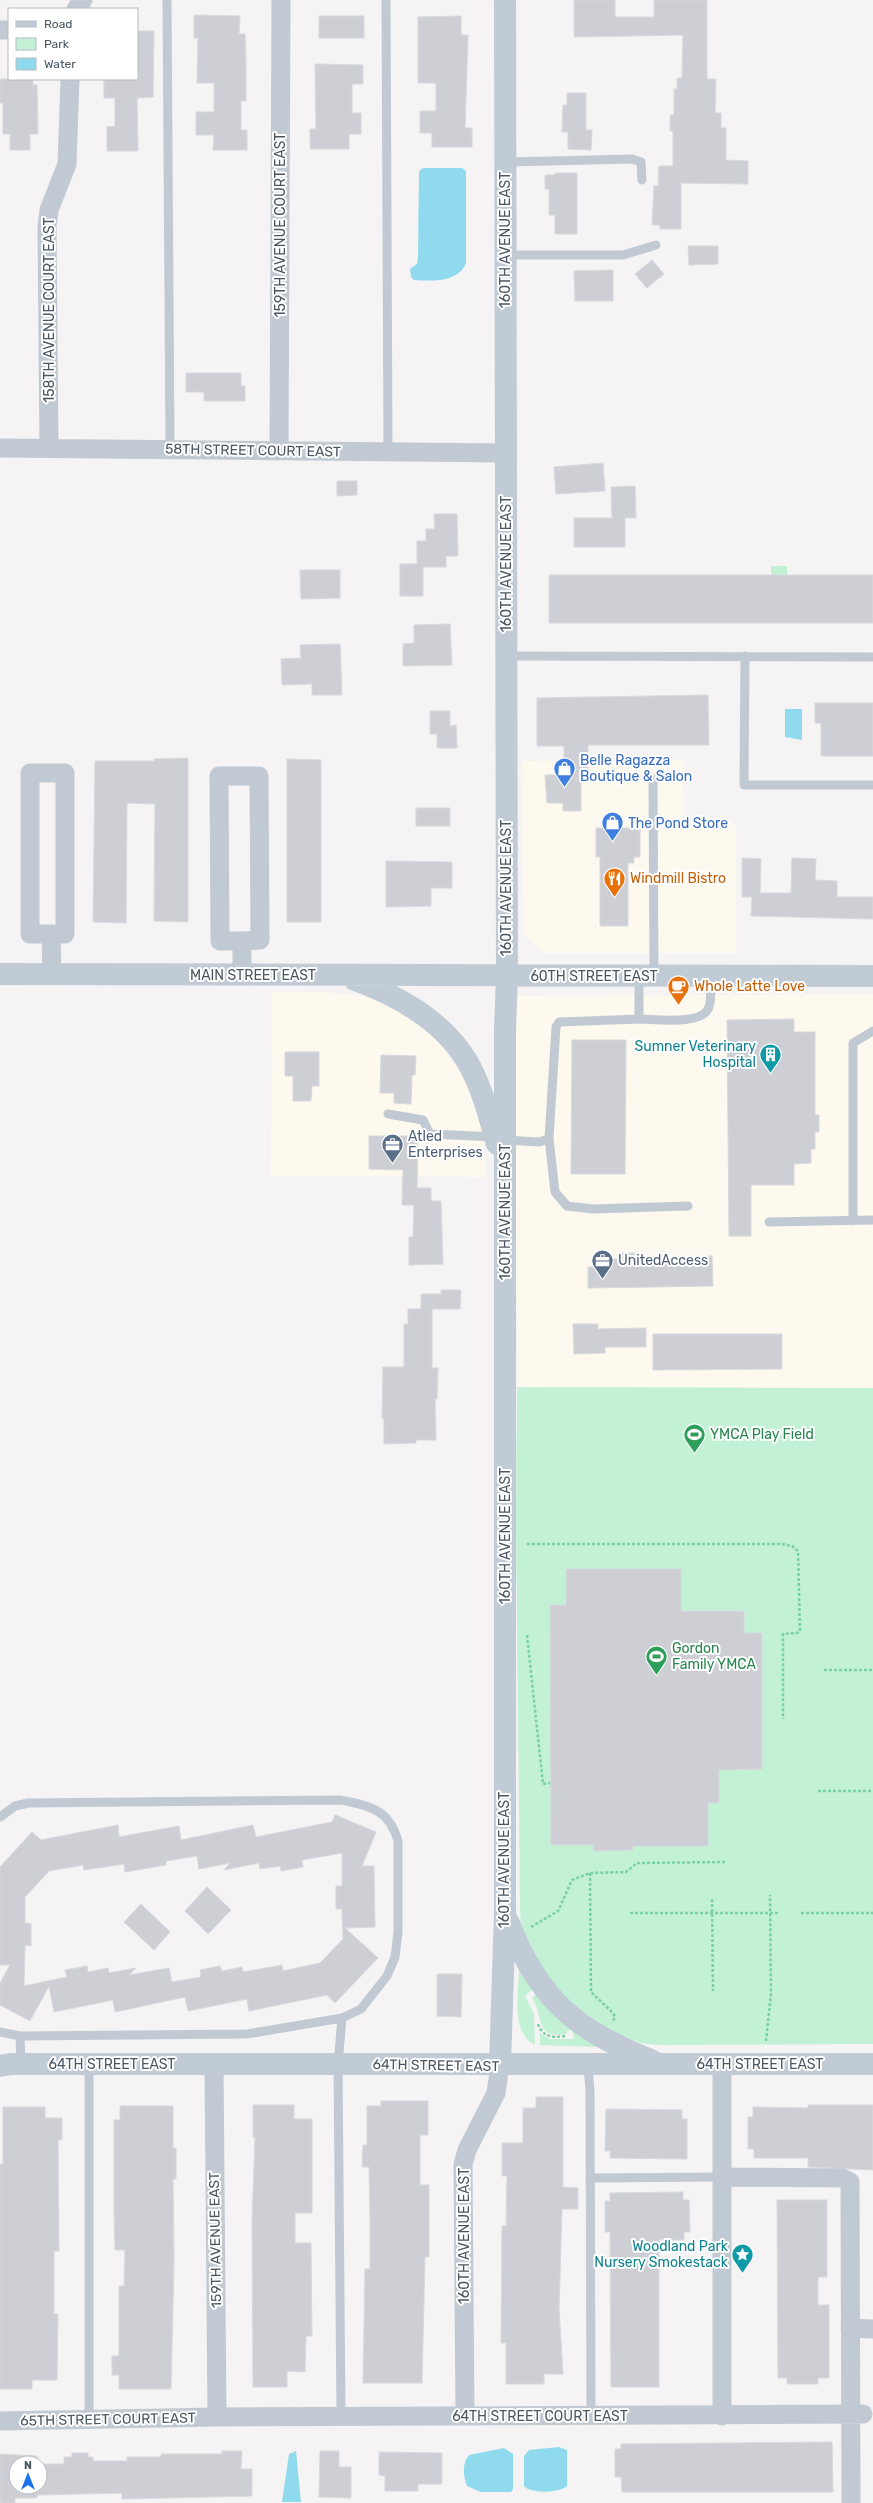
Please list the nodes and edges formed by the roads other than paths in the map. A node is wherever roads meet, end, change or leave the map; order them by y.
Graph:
1 (83, 0) edge
2 (167, 0) edge
3 (281, 0) edge
4 (386, 0) edge
5 (505, 0) edge
6 (77, 8) edge
7 (70, 80) edge
8 (505, 162) junction
9 (642, 180) dead end
10 (656, 246) dead end
11 (505, 255) junction
12 (0, 448) edge
13 (49, 448) junction
14 (170, 448) junction
15 (279, 450) junction
16 (388, 451) junction
17 (506, 453) junction
18 (506, 656) junction
19 (744, 656) junction
20 (873, 657) edge
21 (653, 779) dead end
22 (873, 786) edge
23 (51, 934) junction
24 (242, 940) junction
25 (0, 974) edge
26 (52, 974) junction
27 (242, 975) junction
28 (342, 975) junction
29 (507, 976) junction
30 (646, 976) junction
31 (711, 976) junction
32 (873, 976) edge
33 (639, 1019) junction
34 (873, 1030) edge
35 (388, 1114) dead end
36 (549, 1138) junction
37 (500, 1139) junction
38 (688, 1206) dead end
39 (873, 1220) edge
40 (853, 1221) junction
41 (769, 1222) dead end
42 (0, 1817) edge
43 (504, 1912) junction
44 (342, 2018) junction
45 (0, 2032) edge
46 (20, 2036) junction
47 (89, 2064) junction
48 (214, 2064) junction
49 (338, 2064) junction
50 (722, 2064) junction
51 (873, 2064) edge
52 (10, 2065) edge
53 (500, 2065) junction
54 (588, 2065) junction
55 (664, 2065) junction
56 (722, 2177) junction
57 (590, 2178) junction
58 (850, 2328) junction
59 (873, 2329) edge
60 (857, 2414) junction
61 (591, 2415) junction
62 (341, 2416) junction
63 (464, 2416) junction
64 (722, 2416) junction
65 (217, 2417) junction
66 (89, 2419) junction
67 (0, 2421) edge
68 (851, 2503) edge

1 - 6 street
2 - 14 lane
3 - 15 street, 159TH AVENUE COURT EAST
4 - 16 lane
5 - 8 street, 160TH AVENUE EAST
7 - 13 street, 158TH AVENUE COURT EAST
8 - 9 lane
8 - 11 street, 160TH AVENUE EAST
10 - 11 lane
11 - 17 street, 160TH AVENUE EAST
12 - 13 street, 58TH STREET COURT EAST
13 - 14 street, 58TH STREET COURT EAST
14 - 15 street, 58TH STREET COURT EAST
15 - 16 street, 58TH STREET COURT EAST
16 - 17 street, 58TH STREET COURT EAST
17 - 18 street, 160TH AVENUE EAST
18 - 19 lane
18 - 29 street, 160TH AVENUE EAST
19 - 20 lane
19 - 22 lane
21 - 30 lane
23 - 23 street
23 - 26 street
24 - 24 street
24 - 27 street
25 - 26 street, MAIN STREET EAST
26 - 27 street, MAIN STREET EAST
27 - 28 street, MAIN STREET EAST
28 - 29 street, MAIN STREET EAST
28 - 37 street
29 - 30 street, 60TH STREET EAST
29 - 37 street, 160TH AVENUE EAST
30 - 31 street, 60TH STREET EAST
30 - 33 lane
31 - 32 street, 60TH STREET EAST
31 - 33 lane
33 - 36 lane
34 - 40 lane
35 - 37 lane
36 - 37 lane
36 - 38 lane
37 - 43 street, 160TH AVENUE EAST
39 - 40 lane
40 - 41 lane
42 - 44 lane
43 - 53 street, 160TH AVENUE EAST
43 - 55 street
44 - 46 lane
44 - 49 lane
45 - 46 lane
46 - 52 lane
47 - 48 street, 64TH STREET EAST
47 - 52 street, 64TH STREET EAST
47 - 66 lane
48 - 49 street, 64TH STREET EAST
48 - 65 street, 159TH AVENUE EAST
49 - 53 street, 64TH STREET EAST
49 - 62 lane
50 - 51 street, 64TH STREET EAST
50 - 55 street, 64TH STREET EAST
50 - 56 street
53 - 54 street, 64TH STREET EAST
53 - 63 street, 160TH AVENUE EAST
54 - 55 street, 64TH STREET EAST
54 - 57 lane
56 - 57 lane
56 - 58 street
56 - 64 street
57 - 61 lane
58 - 59 street
58 - 60 street
60 - 64 street, 64TH STREET COURT EAST
60 - 68 street
61 - 63 street, 64TH STREET COURT EAST
61 - 64 street, 64TH STREET COURT EAST
62 - 63 street, 64TH STREET COURT EAST
62 - 65 street, 64TH STREET COURT EAST
65 - 66 street, 65TH STREET COURT EAST
66 - 67 street, 65TH STREET COURT EAST

